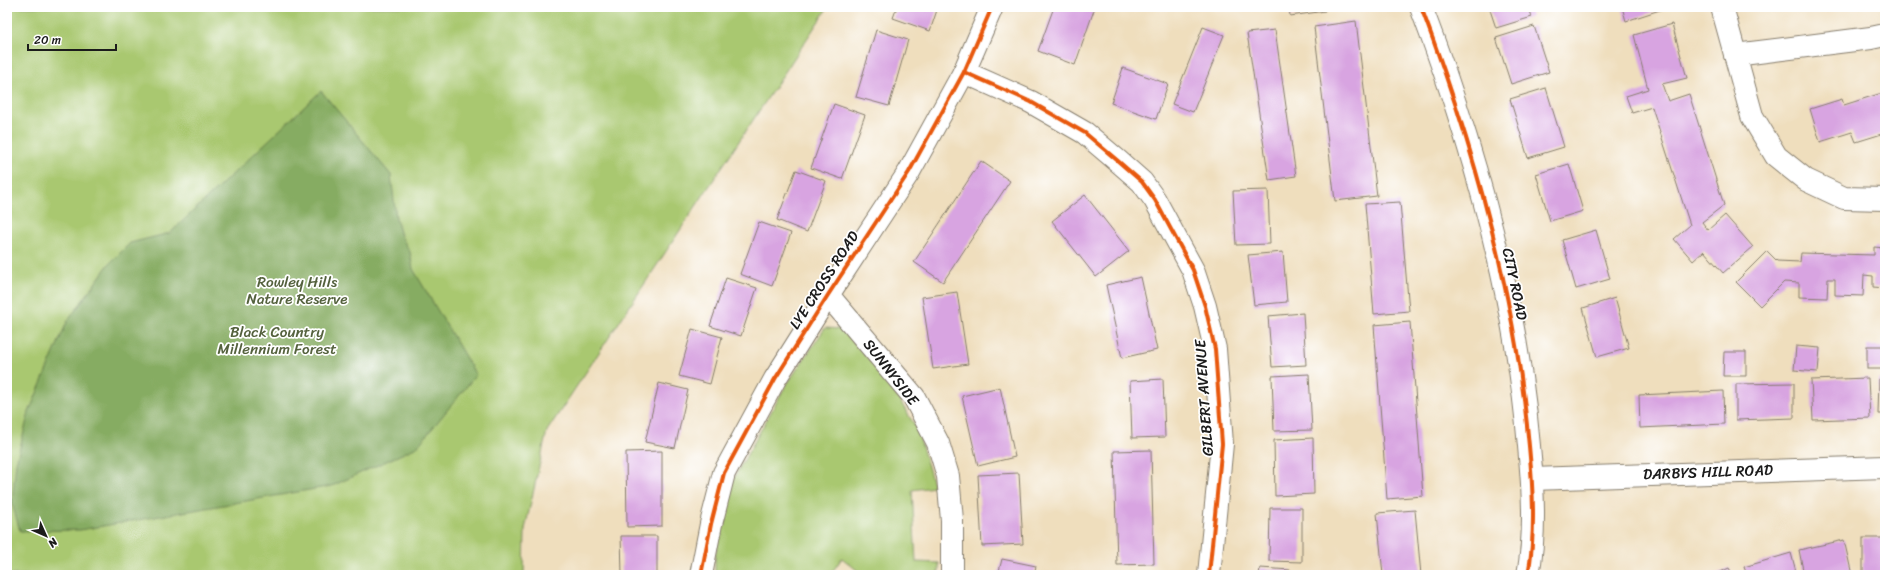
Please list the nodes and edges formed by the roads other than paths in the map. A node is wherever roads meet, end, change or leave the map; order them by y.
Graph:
1 (992, 7) edge
2 (1421, 7) edge
3 (1722, 7) edge
4 (1885, 35) edge
5 (1735, 55) junction
6 (964, 72) junction
7 (1885, 199) edge
8 (828, 295) junction
9 (1885, 467) edge
10 (1532, 479) junction
11 (701, 575) edge
12 (952, 575) edge
13 (1209, 575) edge
14 (1528, 575) edge

1 - 6 street, LYE CROSS ROAD
2 - 10 street, CITY ROAD
3 - 5 street
4 - 5 street
5 - 7 street
6 - 8 street, LYE CROSS ROAD
6 - 13 street, GILBERT AVENUE
8 - 11 street, LYE CROSS ROAD
8 - 12 street, SUNNYSIDE
9 - 10 street, DARBYS HILL ROAD
10 - 14 street, CITY ROAD

